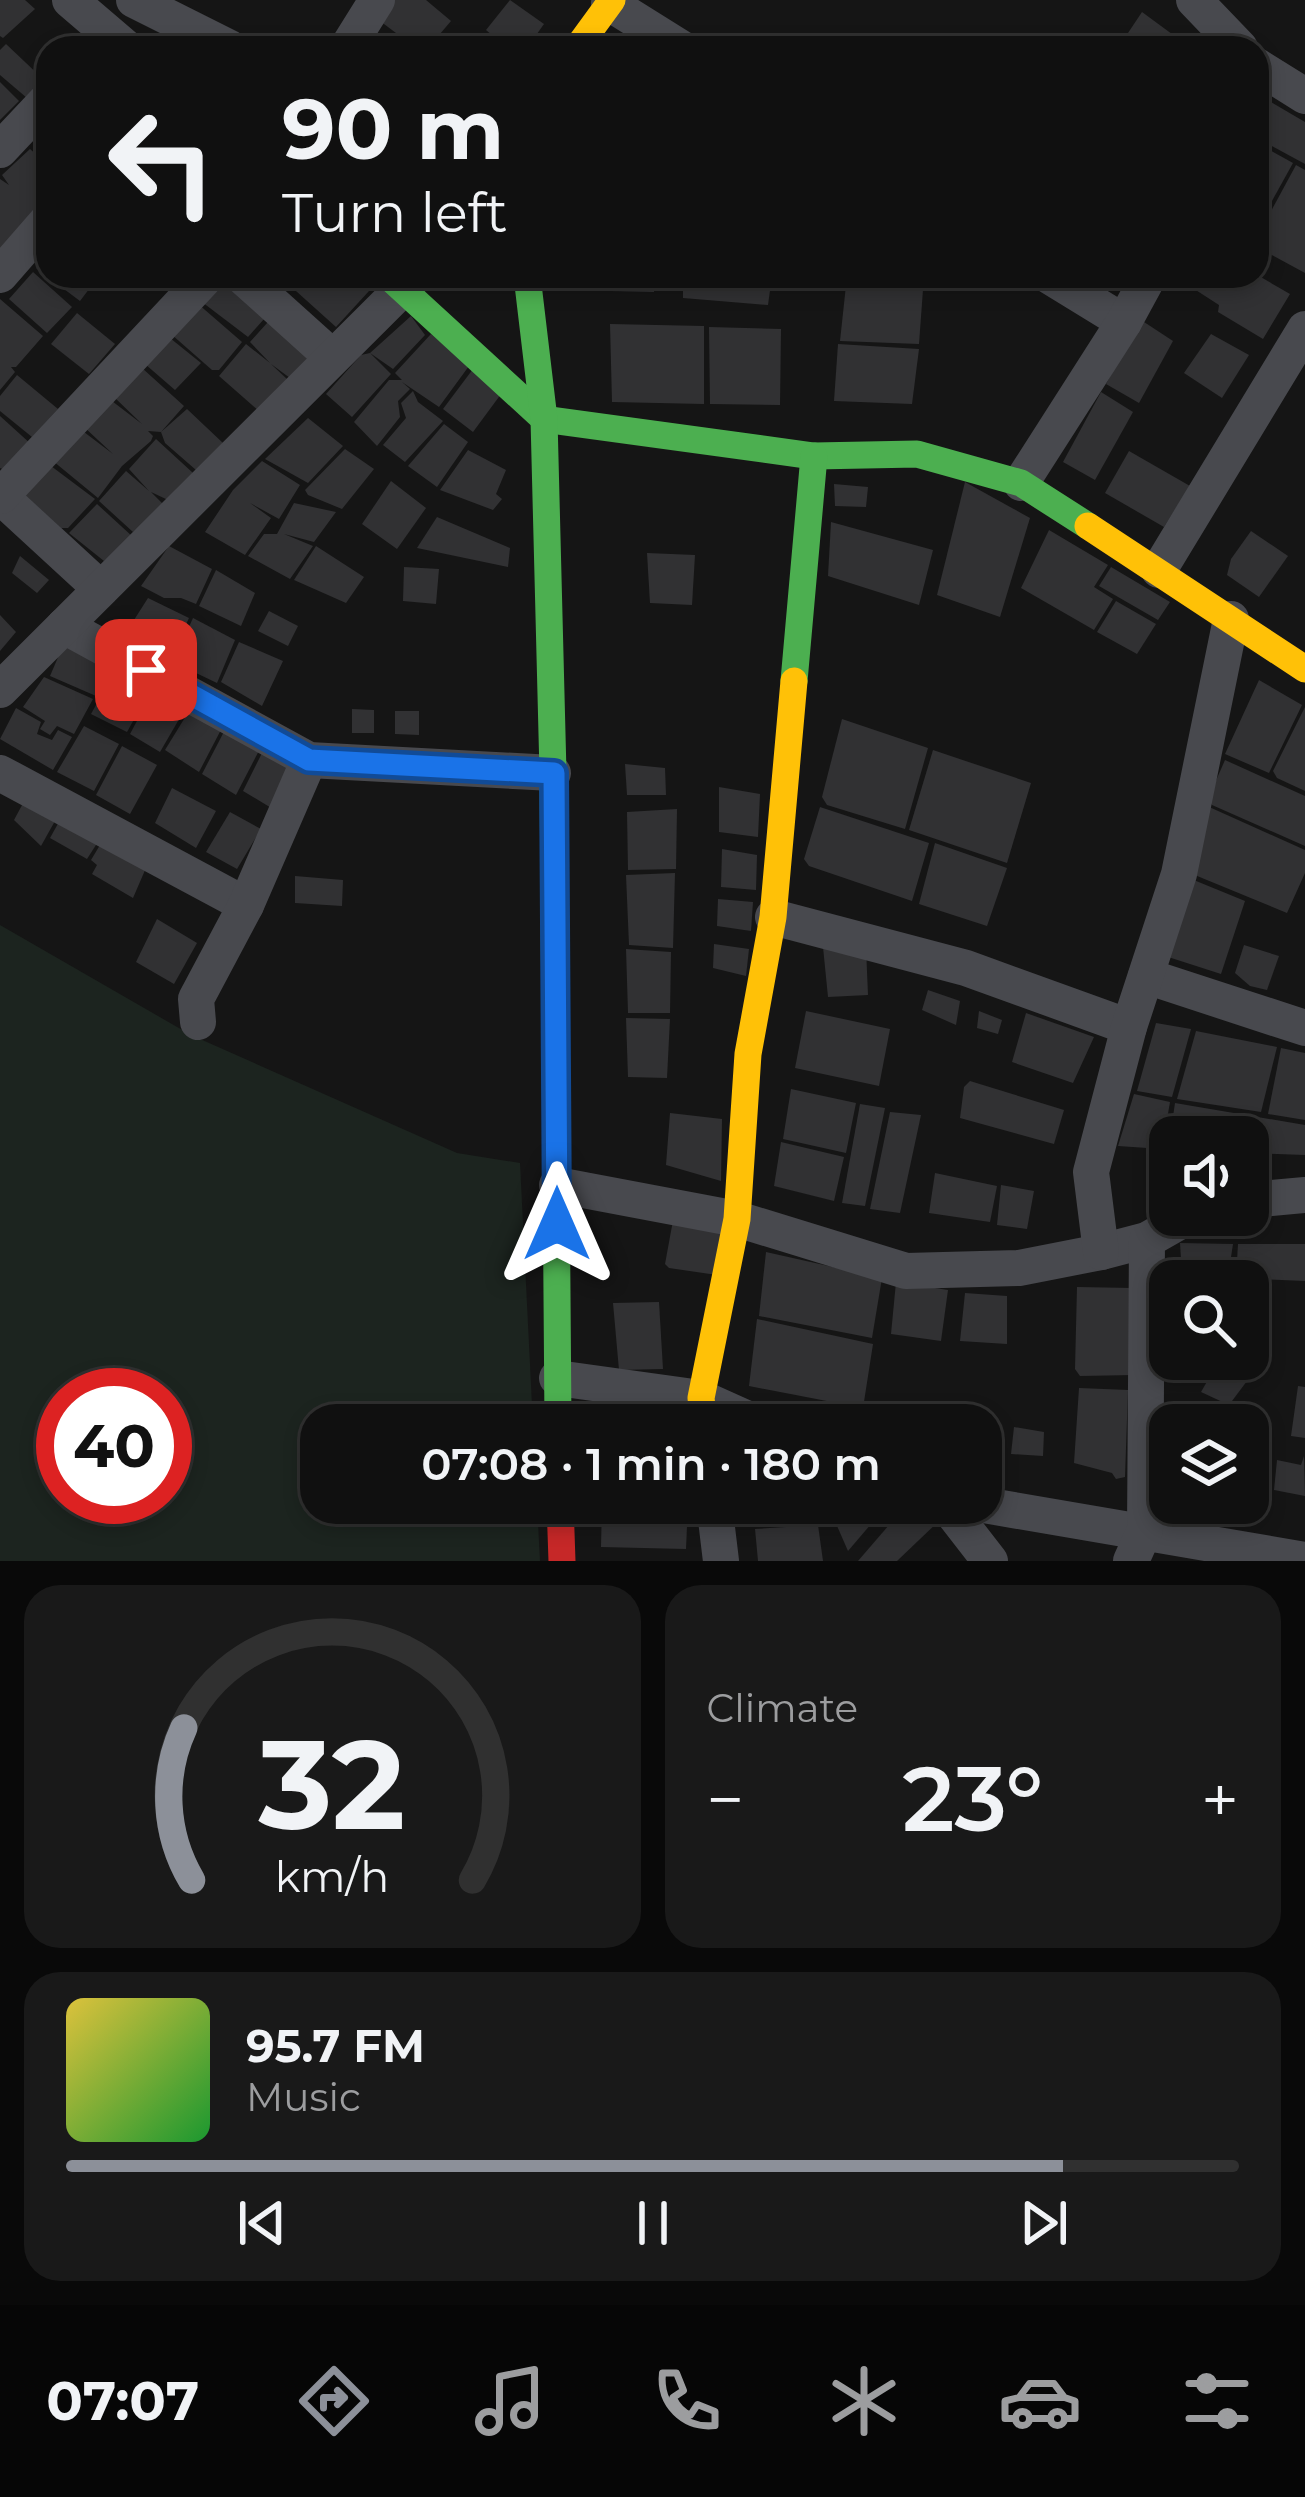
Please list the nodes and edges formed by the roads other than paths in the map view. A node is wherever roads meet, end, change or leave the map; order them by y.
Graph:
1 (70, 0) edge
2 (134, 0) edge
3 (377, 0) edge
4 (1194, 0) edge
5 (611, 2) edge
6 (103, 36) edge
7 (206, 36) edge
8 (354, 36) edge
9 (586, 36) edge
10 (663, 36) edge
11 (1227, 36) edge
12 (1269, 74) edge
13 (1305, 96) edge
14 (36, 112) edge
15 (0, 150) edge
16 (36, 234) edge
17 (0, 275) edge
18 (196, 288) edge
19 (255, 288) edge
20 (395, 288) edge
21 (410, 288) edge
22 (528, 288) edge
23 (1069, 288) edge
24 (1142, 288) edge
25 (1124, 322) junction
26 (1305, 329) edge
27 (332, 357) junction
28 (544, 419) junction
29 (814, 456) junction
30 (1021, 483) junction
31 (0, 496) edge
32 (1159, 570) junction
33 (101, 589) junction
34 (1231, 619) junction
35 (64, 626) junction
36 (1305, 669) edge
37 (0, 690) edge
38 (309, 760) junction
39 (0, 772) edge
40 (554, 773) junction
41 (246, 905) junction
42 (773, 917) junction
43 (1146, 976) junction
44 (198, 1022) dead end
45 (1129, 1027) junction
46 (1305, 1028) edge
47 (557, 1185) junction
48 (1305, 1195) edge
49 (1269, 1199) edge
50 (737, 1219) junction
51 (1154, 1236) edge
52 (1147, 1240) junction
53 (1101, 1252) junction
54 (557, 1378) junction
55 (558, 1404) edge
56 (671, 1404) edge
57 (703, 1404) edge
58 (1002, 1511) edge
59 (561, 1524) edge
60 (717, 1524) edge
61 (961, 1524) edge
62 (1138, 1546) edge
63 (562, 1561) edge
64 (721, 1561) edge
65 (990, 1561) edge
66 (1305, 1561) edge

1 - 6 street
2 - 7 street
3 - 8 street
4 - 11 street
5 - 9 street
5 - 10 street
12 - 13 street
14 - 15 street
16 - 17 street
18 - 31 street
19 - 27 street
20 - 27 street
21 - 28 street
22 - 28 street
23 - 25 street
24 - 25 street
25 - 30 street
26 - 32 street
27 - 33 street
28 - 29 street
28 - 40 street
29 - 30 street
29 - 42 street
30 - 32 street
31 - 33 street
32 - 34 street
33 - 35 street
34 - 36 street
34 - 43 street
35 - 37 street
35 - 38 street
38 - 40 street
38 - 41 street
39 - 41 street
40 - 47 street
41 - 44 street
42 - 45 street
42 - 50 street
43 - 45 street
43 - 46 street
45 - 53 street
47 - 50 street
47 - 54 street
48 - 49 street
50 - 53 street
50 - 57 street
51 - 52 street
52 - 53 street
52 - 62 street
54 - 55 street
54 - 56 street
58 - 62 street
59 - 63 street
60 - 64 street
61 - 65 street
62 - 66 street

